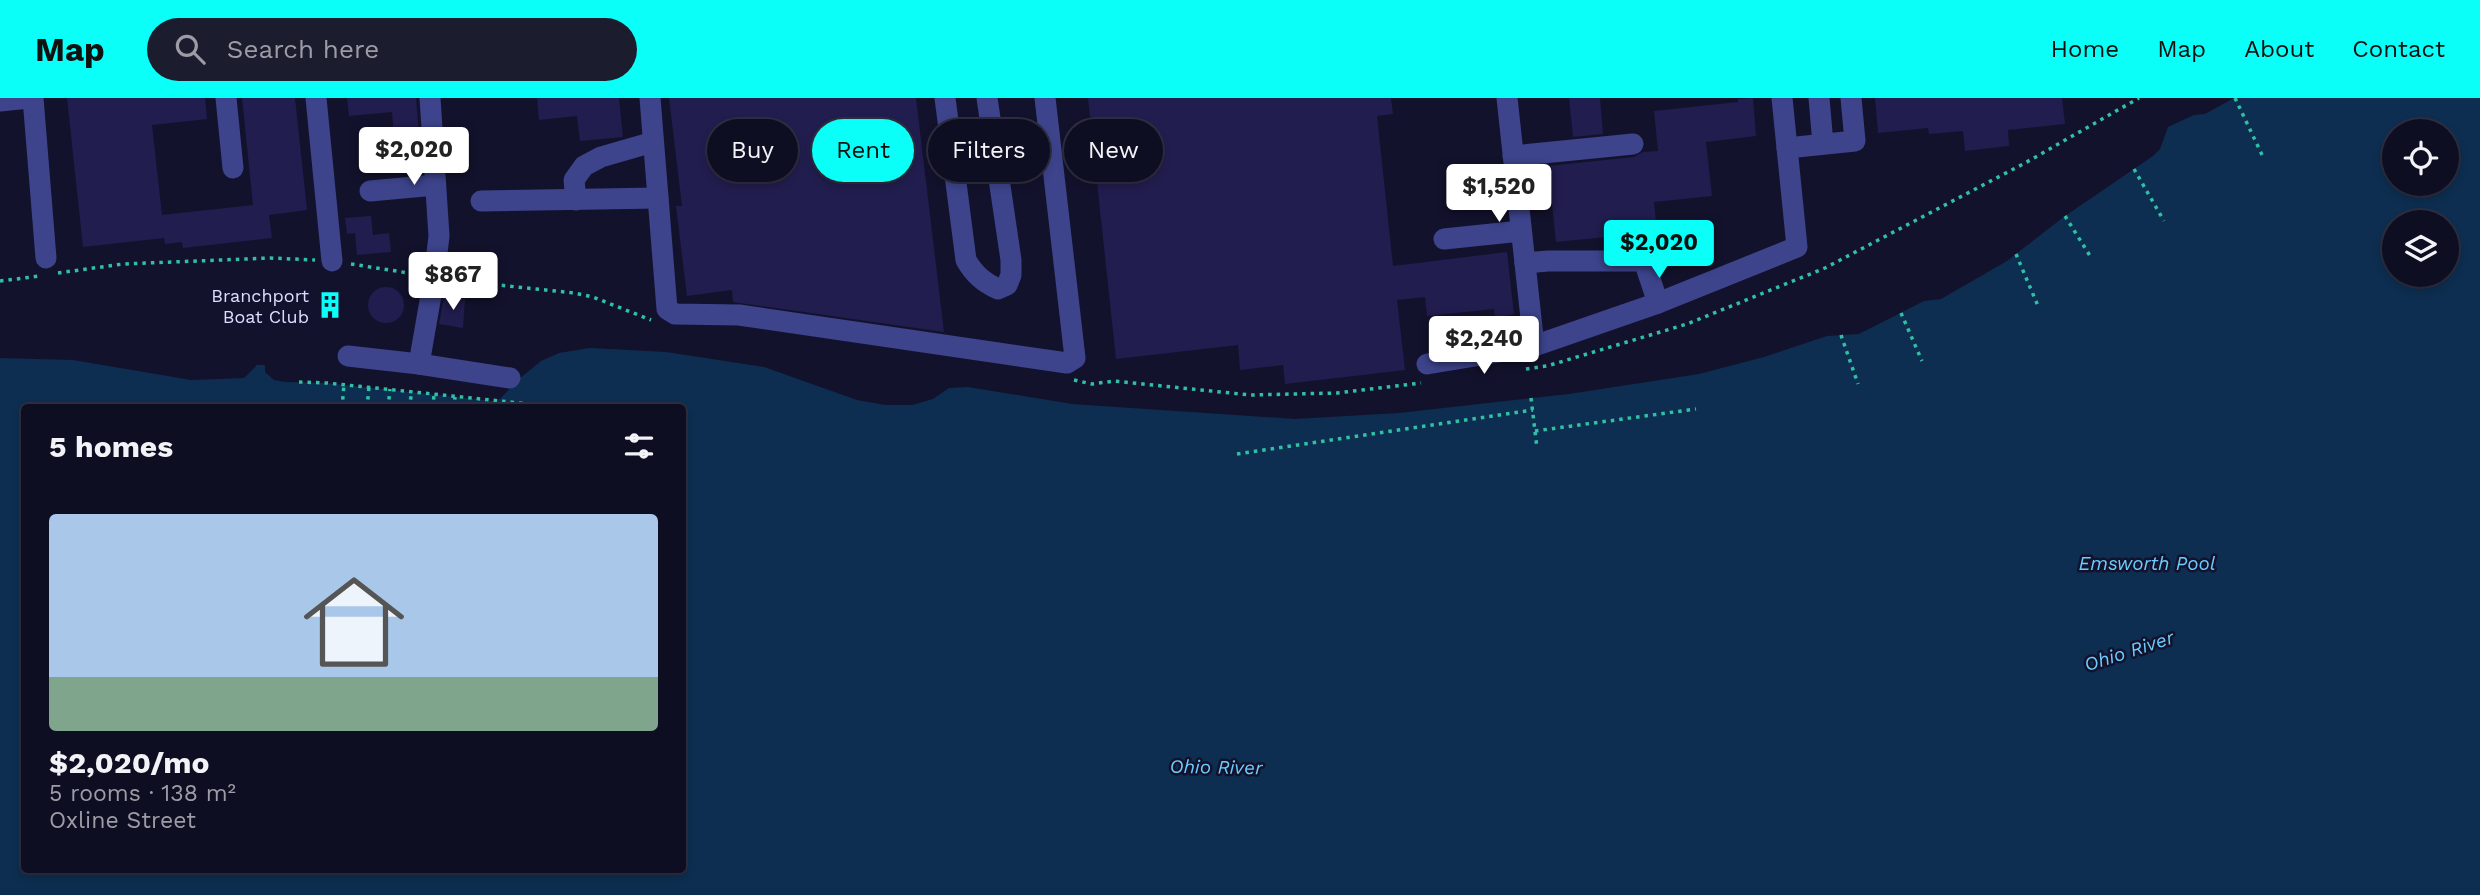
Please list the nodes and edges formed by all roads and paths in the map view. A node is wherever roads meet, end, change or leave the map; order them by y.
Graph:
1 (31, 98) edge
2 (226, 98) edge
3 (316, 98) edge
4 (430, 98) edge
5 (649, 98) edge
6 (945, 98) edge
7 (987, 98) edge
8 (1045, 98) edge
9 (1507, 98) edge
10 (1782, 98) edge
11 (1819, 98) edge
12 (1850, 98) edge
13 (2139, 98) edge
14 (2235, 98) edge
15 (0, 101) edge
16 (653, 142) junction
17 (1633, 144) dead end
18 (1823, 144) junction
19 (1787, 148) junction
20 (1513, 156) junction
21 (2264, 159) dead end
22 (233, 168) dead end
23 (2134, 169) dead end
24 (435, 185) junction
25 (370, 191) dead end
26 (658, 198) junction
27 (576, 200) junction
28 (481, 201) dead end
29 (2065, 216) dead end
30 (2164, 221) dead end
31 (1521, 231) junction
32 (1444, 239) dead end
33 (2016, 254) dead end
34 (46, 258) dead end
35 (2092, 259) dead end
36 (332, 261) dead end
37 (1525, 263) junction
38 (1658, 303) junction
39 (2038, 306) dead end
40 (1901, 313) dead end
41 (1842, 335) dead end
42 (1534, 345) junction
43 (348, 356) dead end
44 (1922, 361) dead end
45 (419, 364) junction
46 (1427, 364) dead end
47 (1547, 366) dead end
48 (510, 378) dead end
49 (299, 382) dead end
50 (344, 384) junction
51 (1858, 384) dead end
52 (369, 387) junction
53 (390, 389) junction
54 (412, 391) junction
55 (434, 394) junction
56 (455, 397) junction
57 (1531, 398) dead end
58 (478, 399) junction
59 (497, 400) junction
60 (517, 401) junction
61 (342, 404) edge
62 (367, 404) edge
63 (388, 404) edge
64 (410, 404) edge
65 (433, 404) edge
66 (454, 404) edge
67 (477, 404) edge
68 (496, 404) edge
69 (517, 404) edge
70 (528, 404) edge
71 (1533, 410) junction
72 (1696, 410) dead end
73 (1535, 431) junction
74 (1537, 448) dead end
75 (1237, 454) dead end

1 - 15 street
1 - 34 street
2 - 22 street
3 - 36 street
4 - 24 street
5 - 16 street
6 - 7 street
8 - 26 street
9 - 20 street
10 - 19 street
11 - 18 street
12 - 18 street
13 - 47 path
14 - 21 path
16 - 26 street
16 - 27 street
17 - 20 street
18 - 19 street
19 - 38 street
20 - 31 street
23 - 30 path
24 - 25 street
24 - 45 street
26 - 27 street
27 - 28 street
29 - 35 path
31 - 32 street
31 - 37 street
33 - 39 path
37 - 38 street
37 - 42 street
38 - 42 street
40 - 44 path
41 - 51 path
42 - 46 street
43 - 45 street
45 - 48 street
49 - 50 path
50 - 52 path
50 - 61 path
52 - 53 path
52 - 62 path
53 - 54 path
53 - 63 path
54 - 55 path
54 - 64 path
55 - 56 path
55 - 65 path
56 - 58 path
56 - 66 path
57 - 71 path
58 - 59 path
58 - 67 path
59 - 60 path
59 - 68 path
60 - 69 path
60 - 70 path
71 - 73 path
71 - 75 path
72 - 73 path
73 - 74 path

